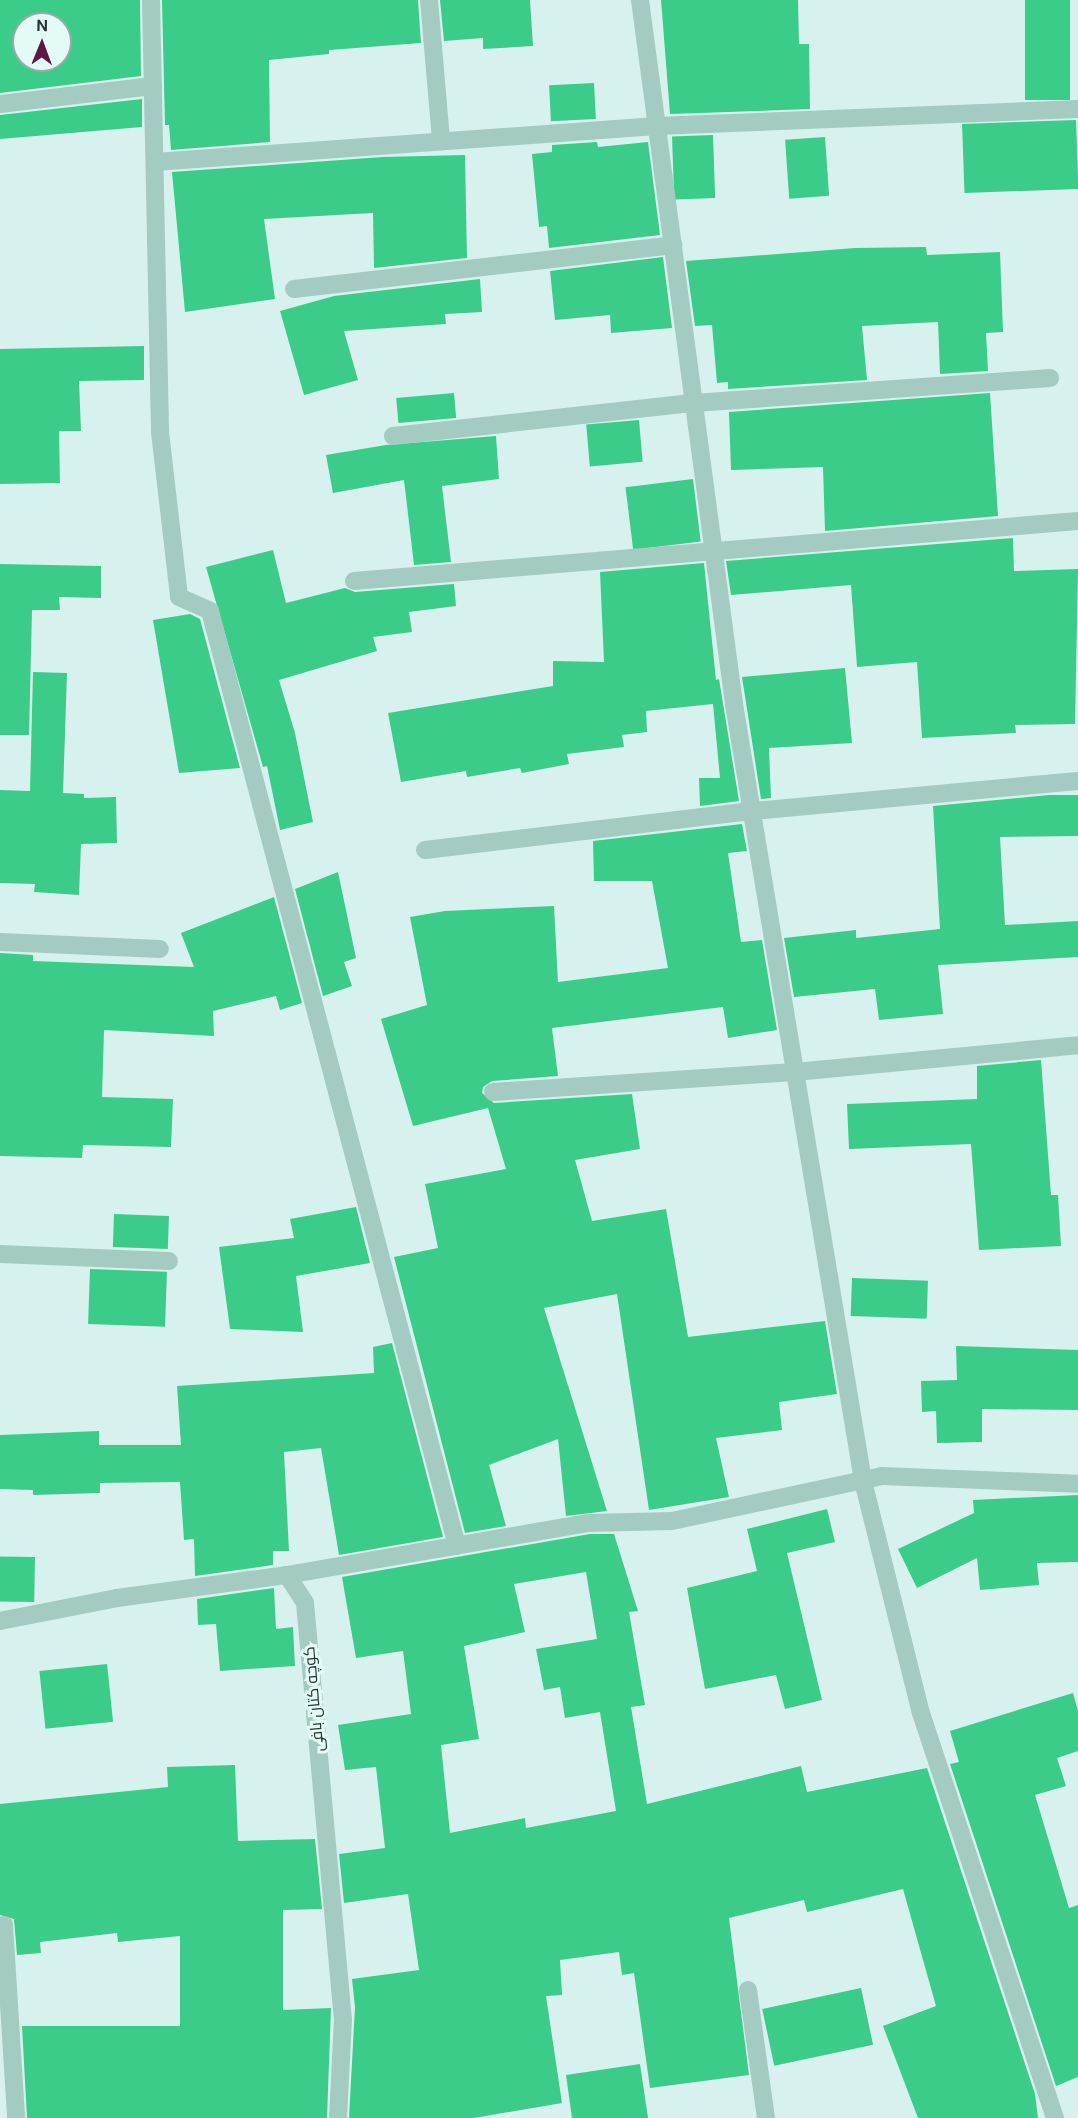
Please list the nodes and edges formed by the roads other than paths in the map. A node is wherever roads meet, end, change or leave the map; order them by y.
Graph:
1 (151, 0) edge
2 (429, 0) edge
3 (640, 0) edge
4 (153, 86) junction
5 (0, 104) edge
6 (1078, 109) edge
7 (657, 126) junction
8 (441, 141) junction
9 (154, 162) junction
10 (673, 245) junction
11 (294, 289) dead end
12 (1050, 378) dead end
13 (694, 403) junction
14 (393, 436) dead end
15 (1078, 521) edge
16 (714, 554) junction
17 (354, 581) dead end
18 (1078, 781) edge
19 (753, 810) junction
20 (425, 850) dead end
21 (0, 942) edge
22 (160, 949) dead end
23 (1078, 1045) edge
24 (795, 1072) junction
25 (493, 1092) dead end
26 (0, 1254) edge
27 (169, 1261) dead end
28 (863, 1481) junction
29 (1078, 1484) edge
30 (457, 1546) junction
31 (287, 1575) junction
32 (0, 1621) edge
33 (4, 1925) dead end
34 (748, 1990) dead end
35 (16, 2118) edge
36 (338, 2118) edge
37 (766, 2118) edge
38 (1055, 2118) edge

1 - 4 street
2 - 8 street
3 - 7 street
4 - 5 street
4 - 9 street
6 - 7 street
7 - 8 street
7 - 10 street
8 - 9 street
9 - 30 street
10 - 11 street
10 - 13 street
12 - 13 street
13 - 14 street
13 - 16 street
15 - 16 street
16 - 17 street
16 - 19 street
18 - 19 street
19 - 20 street
19 - 24 street
21 - 22 street
23 - 24 street
24 - 25 street
24 - 28 street
26 - 27 street
28 - 29 street
28 - 30 street
28 - 38 street
30 - 31 street
31 - 32 street
31 - 36 street, کوچه کتان بافی
33 - 35 street
34 - 37 street

